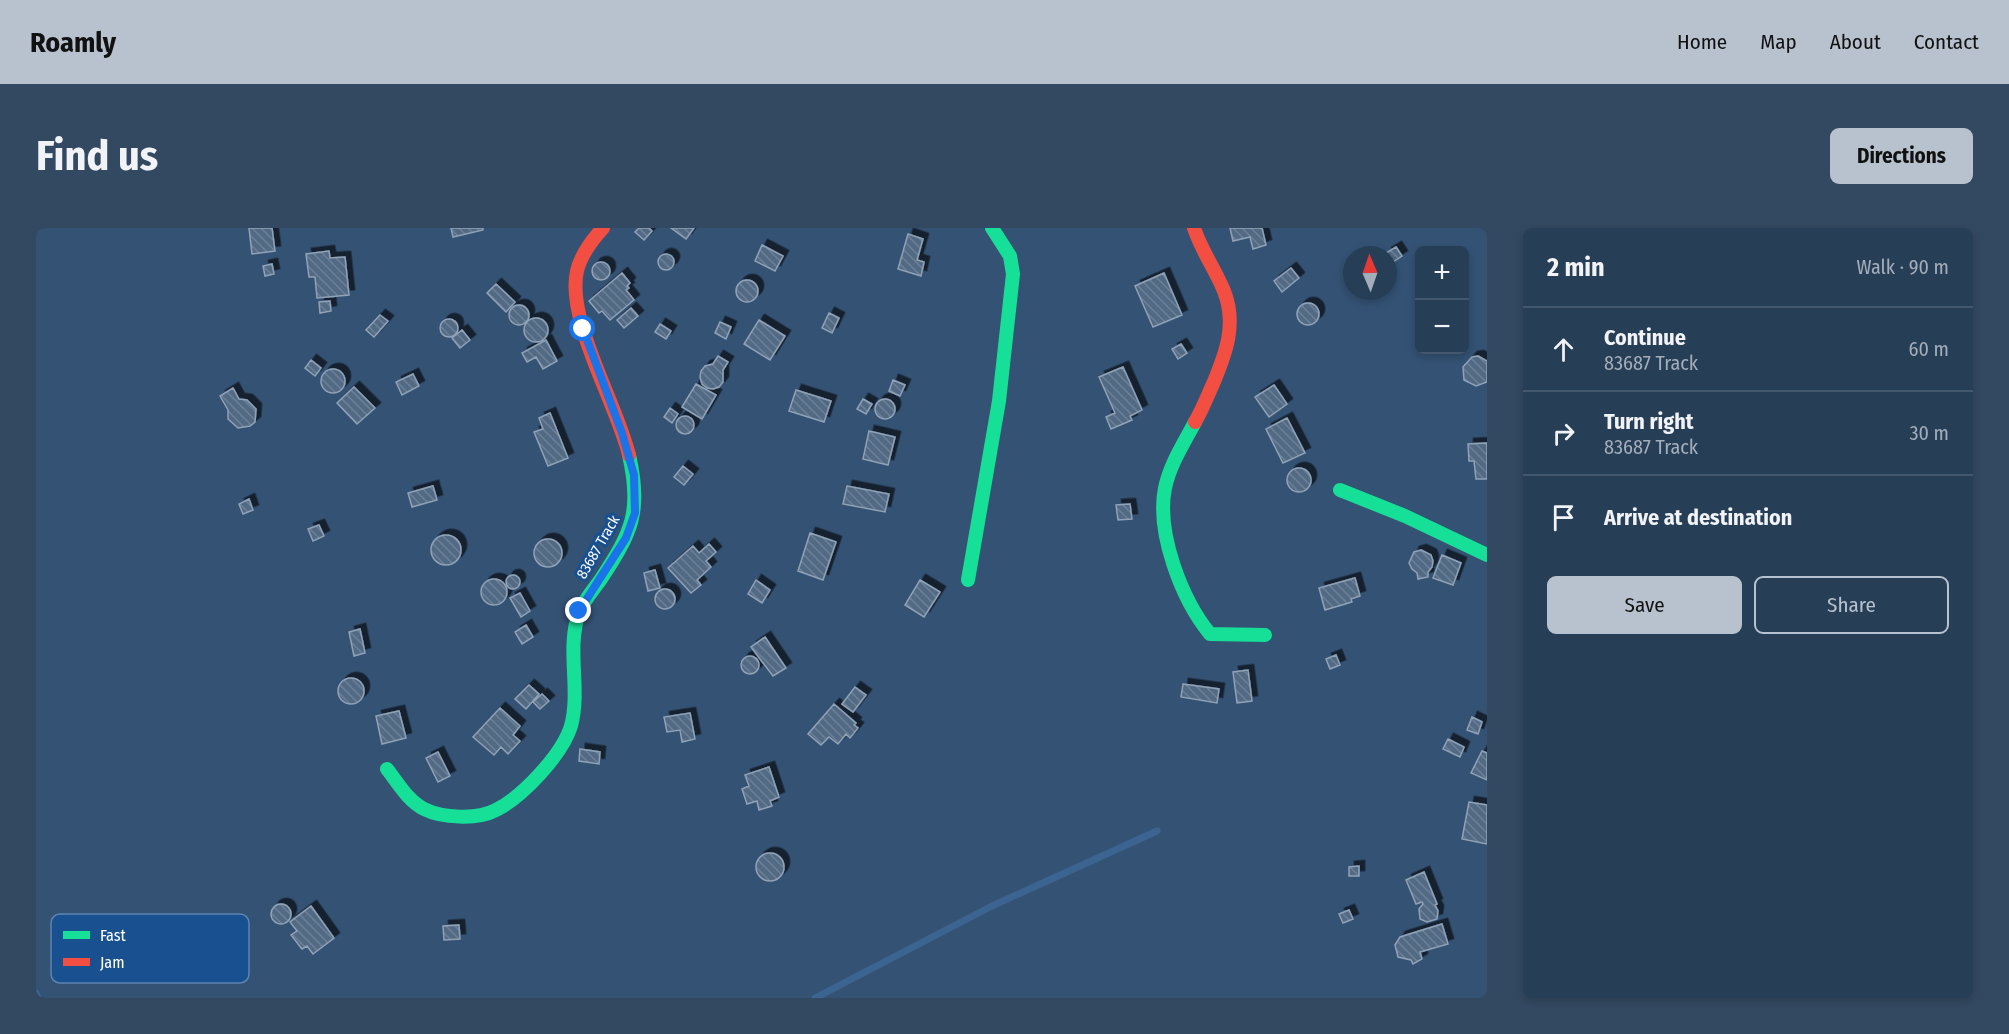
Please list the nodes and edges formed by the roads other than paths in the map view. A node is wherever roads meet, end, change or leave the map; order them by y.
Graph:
1 (603, 228) edge
2 (992, 228) edge
3 (1194, 228) edge
4 (1340, 490) dead end
5 (1487, 555) edge
6 (968, 580) dead end
7 (1265, 635) dead end
8 (387, 769) dead end

1 - 8 street, 83687 Track
2 - 6 street
3 - 7 street
4 - 5 street

